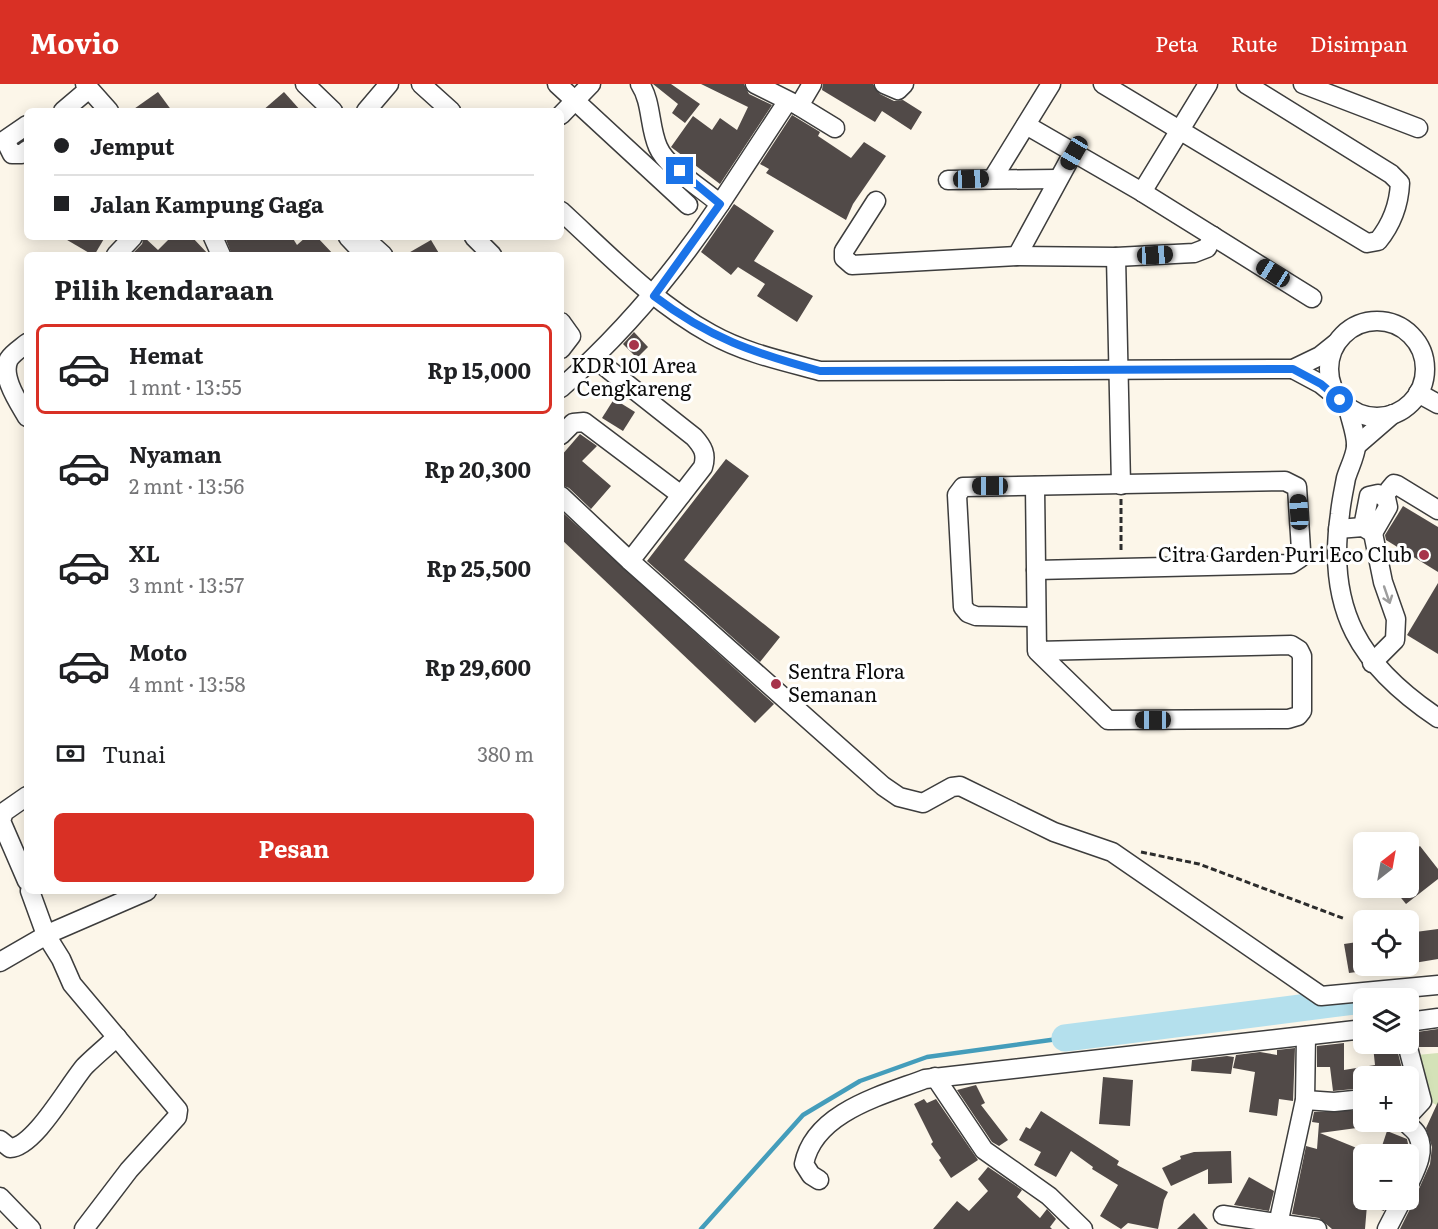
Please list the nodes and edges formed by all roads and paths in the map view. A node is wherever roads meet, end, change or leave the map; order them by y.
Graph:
1 (305, 84) edge
2 (389, 84) edge
3 (421, 84) edge
4 (557, 84) edge
5 (591, 84) edge
6 (640, 84) edge
7 (755, 84) edge
8 (812, 84) edge
9 (1051, 84) edge
10 (1103, 84) edge
11 (1208, 84) edge
12 (1246, 84) edge
13 (1303, 84) edge
14 (87, 86) edge
15 (575, 101) junction
16 (793, 104) junction
17 (66, 108) edge
18 (105, 108) edge
19 (330, 108) edge
20 (369, 108) edge
21 (448, 108) edge
22 (564, 112) edge
23 (1026, 125) junction
24 (24, 127) edge
25 (835, 128) dead end
26 (1418, 128) dead end
27 (1180, 130) junction
28 (24, 152) edge
29 (1074, 153) junction
30 (993, 178) junction
31 (1058, 179) junction
32 (948, 180) dead end
33 (1142, 192) junction
34 (876, 201) dead end
35 (720, 204) junction
36 (688, 205) dead end
37 (564, 214) edge
38 (1213, 236) junction
39 (130, 240) edge
40 (351, 240) edge
41 (366, 240) edge
42 (477, 240) edge
43 (119, 252) edge
44 (362, 252) edge
45 (380, 252) edge
46 (489, 252) edge
47 (1017, 256) junction
48 (1116, 257) junction
49 (654, 296) junction
50 (1312, 298) dead end
51 (564, 326) edge
52 (1335, 344) junction
53 (564, 345) edge
54 (24, 346) edge
55 (594, 358) junction
56 (1293, 369) junction
57 (1118, 372) junction
58 (564, 385) edge
59 (1418, 393) junction
60 (7, 398) edge
61 (1344, 403) junction
62 (1438, 404) edge
63 (1395, 413) junction
64 (24, 414) edge
65 (564, 432) edge
66 (1356, 446) junction
67 (1121, 485) junction
68 (1035, 486) junction
69 (1389, 490) dead end
70 (681, 495) junction
71 (564, 499) edge
72 (1438, 510) edge
73 (1338, 529) junction
74 (630, 561) junction
75 (1121, 568) junction
76 (1036, 570) junction
77 (1036, 616) junction
78 (1037, 651) junction
79 (1372, 663) junction
80 (1438, 718) edge
81 (24, 798) edge
82 (3, 833) edge
83 (1112, 852) junction
84 (24, 875) edge
85 (31, 894) edge
86 (140, 894) edge
87 (1345, 919) dead end
88 (46, 935) junction
89 (0, 962) edge
90 (1438, 985) edge
91 (1438, 1018) edge
92 (1419, 1021) edge
93 (1353, 1030) edge
94 (1306, 1036) junction
95 (117, 1038) junction
96 (935, 1077) junction
97 (1419, 1090) edge
98 (1353, 1100) edge
99 (1305, 1101) junction
100 (1419, 1104) edge
101 (1417, 1132) edge
102 (0, 1140) edge
103 (1419, 1158) edge
104 (819, 1180) dead end
105 (0, 1197) edge
106 (1397, 1210) edge
107 (1223, 1215) dead end
108 (1278, 1227) edge
109 (31, 1229) edge
110 (84, 1229) edge
111 (1083, 1229) edge
112 (1317, 1229) edge
113 (1387, 1229) edge

1 - 19 street
2 - 20 street
3 - 21 street
4 - 15 street
5 - 15 street
6 - 35 street
7 - 16 street
8 - 16 street
9 - 23 street
10 - 27 street
11 - 27 street
12 - 27 street
13 - 26 street
14 - 17 street
14 - 18 street
15 - 22 street
15 - 36 street
16 - 25 street
16 - 35 street
23 - 29 street
23 - 30 street
24 - 28 street
27 - 33 street
29 - 31 street
29 - 33 street
30 - 31 street
30 - 32 street
31 - 47 street
33 - 38 street
34 - 47 street
35 - 49 street
37 - 49 street
38 - 48 street
38 - 50 street
39 - 43 street
40 - 44 street
41 - 45 street
42 - 46 street
47 - 48 street
48 - 57 street
49 - 55 street
49 - 57 street
51 - 53 street
52 - 56 street
52 - 59 street
52 - 61 street
54 - 60 street
55 - 58 street
55 - 70 street
56 - 57 street
56 - 61 street
57 - 67 street
59 - 62 street
59 - 63 street
60 - 64 street
61 - 63 street
61 - 66 street
63 - 66 street
65 - 70 street
66 - 73 street
67 - 68 street
67 - 75 path
67 - 75 street
68 - 76 street
68 - 77 street
69 - 72 street
70 - 74 street
71 - 74 street
73 - 79 street
73 -> 79 street
74 - 83 street
75 - 76 street
76 - 77 street
77 - 78 street
78 - 78 street
79 - 80 street
81 - 82 street
82 - 84 street
83 - 87 path
83 - 90 street
85 - 88 street
86 - 88 street
88 - 89 street
88 - 95 street
91 - 92 street
93 - 94 street
94 - 96 street
94 - 99 street
95 - 102 street
95 - 110 street
96 - 104 street
96 - 111 street
97 - 100 street
98 - 99 street
99 - 108 street
101 - 103 street
105 - 109 street
106 - 113 street
107 - 108 street
108 - 112 street

